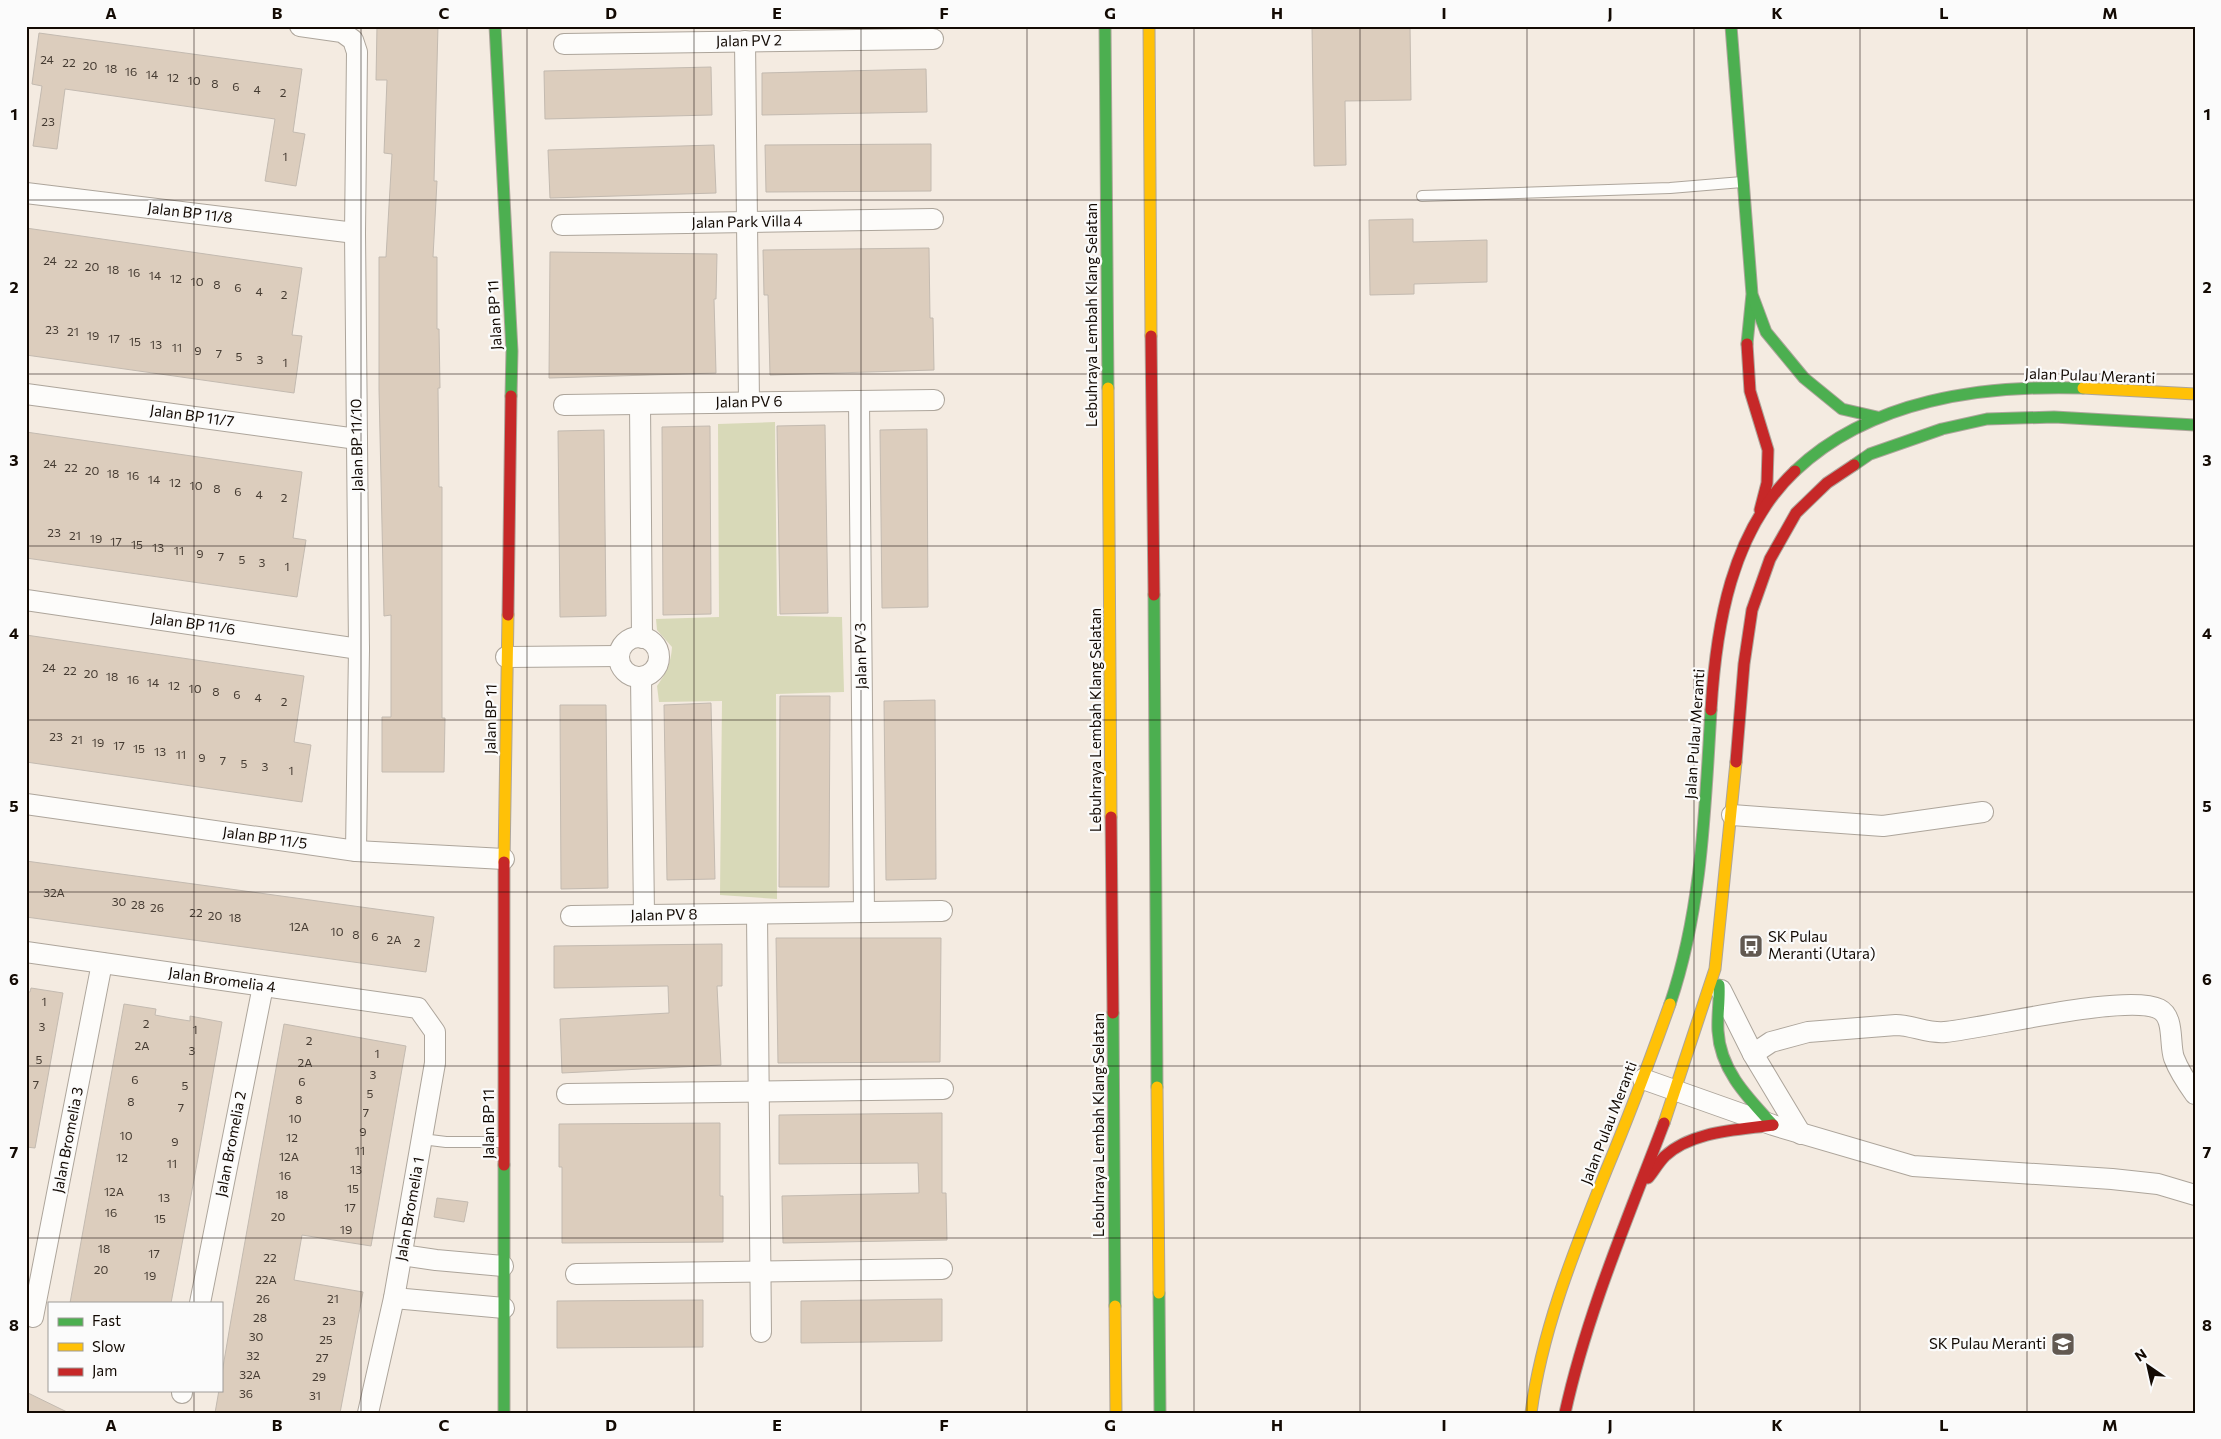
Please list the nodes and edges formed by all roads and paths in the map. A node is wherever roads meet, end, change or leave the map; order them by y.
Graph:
1 (300, 26) edge
2 (495, 26) edge
3 (1105, 26) edge
4 (1149, 26) edge
5 (1731, 26) edge
6 (933, 39) dead end
7 (745, 41) junction
8 (564, 44) dead end
9 (1743, 182) junction
10 (26, 193) edge
11 (1422, 196) dead end
12 (932, 219) dead end
13 (747, 222) junction
14 (562, 224) dead end
15 (355, 233) junction
16 (1752, 294) junction
17 (26, 394) edge
18 (2195, 394) edge
19 (934, 400) dead end
20 (858, 401) junction
21 (749, 402) junction
22 (640, 404) junction
23 (564, 405) dead end
24 (1877, 417) junction
25 (2195, 425) edge
26 (357, 439) junction
27 (1757, 518) junction
28 (26, 600) edge
29 (642, 638) junction
30 (359, 649) junction
31 (619, 656) junction
32 (506, 657) junction
33 (641, 677) junction
34 (26, 804) edge
35 (1983, 812) dead end
36 (1732, 815) junction
37 (356, 851) junction
38 (504, 859) junction
39 (942, 911) dead end
40 (864, 912) junction
41 (757, 914) junction
42 (644, 915) junction
43 (570, 916) dead end
44 (26, 952) edge
45 (102, 963) junction
46 (1717, 979) junction
47 (263, 986) junction
48 (418, 1008) joint
49 (1753, 1054) junction
50 (1643, 1079) junction
51 (943, 1089) dead end
52 (758, 1092) junction
53 (1675, 1092) junction
54 (567, 1094) dead end
55 (2195, 1094) edge
56 (1772, 1125) junction
57 (1801, 1134) junction
58 (422, 1139) junction
59 (504, 1142) junction
60 (1638, 1190) junction
61 (2195, 1196) edge
62 (402, 1255) junction
63 (503, 1266) junction
64 (942, 1269) dead end
65 (760, 1272) junction
66 (576, 1274) dead end
67 (394, 1298) junction
68 (200, 1302) edge
69 (504, 1308) junction
70 (33, 1317) dead end
71 (760, 1332) dead end
72 (368, 1413) edge
73 (504, 1413) edge
74 (1116, 1413) edge
75 (1160, 1413) edge
76 (1531, 1413) edge
77 (1565, 1413) edge

1 - 15 street, Jalan BP 11/10
2 - 32 main road, Jalan BP 11
3 - 74 main road, Lebuhraya Lembah Klang Selatan
4 - 75 main road
5 - 9 main road
6 - 7 street, Jalan PV 2
7 - 8 street, Jalan PV 2
7 - 13 street
9 - 11 lane
9 - 16 main road
10 - 15 street, Jalan BP 11/8
12 - 13 street, Jalan Park Villa 4
13 - 14 street, Jalan Park Villa 4
13 - 21 street
15 - 26 street, Jalan BP 11/10
16 - 24 main road
16 - 27 main road
17 - 26 street, Jalan BP 11/7
18 - 24 main road, Jalan Pulau Meranti
19 - 20 street, Jalan PV 6
20 - 21 street, Jalan PV 6
20 - 40 street, Jalan PV 3
21 - 22 street, Jalan PV 6
22 - 23 street, Jalan PV 6
22 - 29 street
24 - 27 main road, Jalan Pulau Meranti
25 - 36 main road
26 - 30 street, Jalan BP 11/10
27 - 50 main road, Jalan Pulau Meranti
28 - 30 street, Jalan BP 11/6
29 - 31 street
29 - 33 street
30 - 37 street, Jalan BP 11/10
31 - 32 street
31 - 33 street
32 - 38 main road, Jalan BP 11
33 - 42 street
34 - 37 street, Jalan BP 11/5
35 - 36 street
36 - 46 main road
37 - 38 street, Jalan BP 11/5
38 - 59 main road, Jalan BP 11
39 - 40 street, Jalan PV 8
40 - 41 street, Jalan PV 8
41 - 42 street, Jalan PV 8
41 - 52 street
42 - 43 street, Jalan PV 8
44 - 45 street, Jalan Bromelia 4
45 - 47 street, Jalan Bromelia 4
45 - 70 street, Jalan Bromelia 3
46 - 49 street
46 - 53 main road
46 - 56 main road
47 - 48 street, Jalan Bromelia 4
47 - 68 street, Jalan Bromelia 2
48 - 58 street, Jalan Bromelia 1
49 - 55 street
49 - 57 street
50 - 53 street
50 - 76 main road, Jalan Pulau Meranti
51 - 52 street
52 - 54 street
52 - 65 street
53 - 56 street
53 - 60 main road
56 - 57 street
56 - 60 main road
57 - 61 street
58 - 59 lane
58 - 62 street, Jalan Bromelia 1
59 - 63 main road, Jalan BP 11
60 - 77 main road
62 - 63 street
62 - 67 street, Jalan Bromelia 1
63 - 69 main road, Jalan BP 11
64 - 65 street
65 - 66 street
65 - 71 street
67 - 69 street
67 - 72 street, Jalan Bromelia 1
69 - 73 main road, Jalan BP 11

